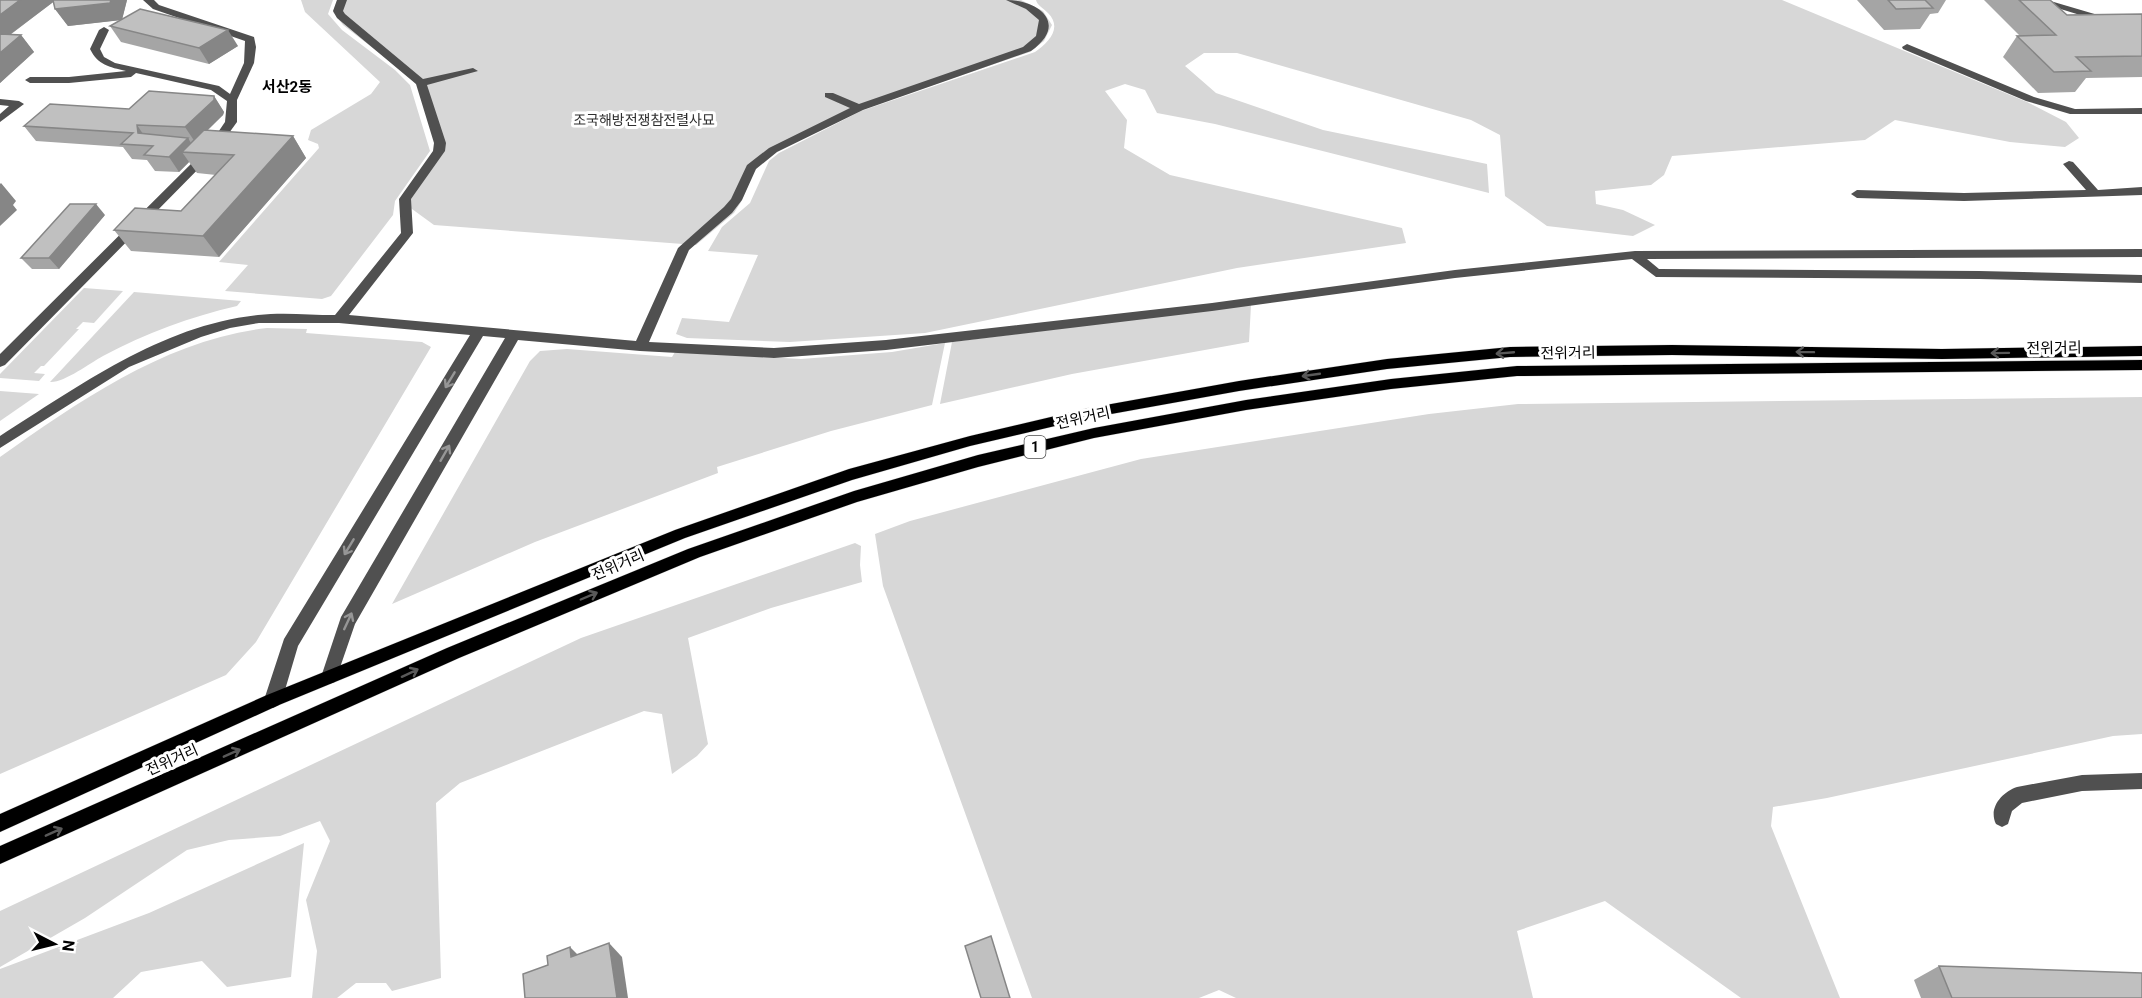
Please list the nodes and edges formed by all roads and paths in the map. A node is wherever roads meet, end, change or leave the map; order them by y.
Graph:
1 (148, 0) edge
2 (342, 0) edge
3 (1011, 0) edge
4 (2036, 0) edge
5 (104, 30) dead end
6 (2142, 31) edge
7 (1907, 47) dead end
8 (473, 71) dead end
9 (143, 72) junction
10 (30, 80) dead end
11 (421, 83) junction
12 (829, 95) dead end
13 (232, 100) junction
14 (0, 102) edge
15 (858, 108) junction
16 (2142, 111) edge
17 (0, 119) edge
18 (2069, 164) dead end
19 (2142, 191) edge
20 (1857, 194) dead end
21 (2096, 194) junction
22 (2142, 253) edge
23 (1635, 255) junction
24 (2142, 279) edge
25 (339, 319) junction
26 (480, 330) junction
27 (515, 333) junction
28 (640, 346) junction
29 (2142, 351) edge
30 (0, 362) edge
31 (2142, 365) edge
32 (0, 443) edge
33 (329, 677) junction
34 (273, 700) junction
35 (2142, 781) edge
36 (2002, 818) dead end
37 (0, 823) edge
38 (0, 855) edge

1 - 13 street
2 - 11 street
3 - 15 street
4 - 6 street
5 - 9 street
7 - 16 street
8 - 11 street
9 - 10 street
9 - 13 street
11 - 25 street
12 - 15 street
13 - 30 street
14 - 17 street
15 - 28 street
18 - 21 street
19 - 21 street
20 - 21 street
22 - 23 street
23 - 24 street
23 - 28 street
25 - 26 street
25 - 32 street
26 - 27 street
26 -> 34 street
27 - 28 street
33 -> 27 street
29 -> 33 main road, 전위거리 / 1
38 -> 31 main road, 전위거리 / 1
33 - 34 main road, 전위거리 / 1
34 - 37 main road, 전위거리 / 1
35 - 36 street

